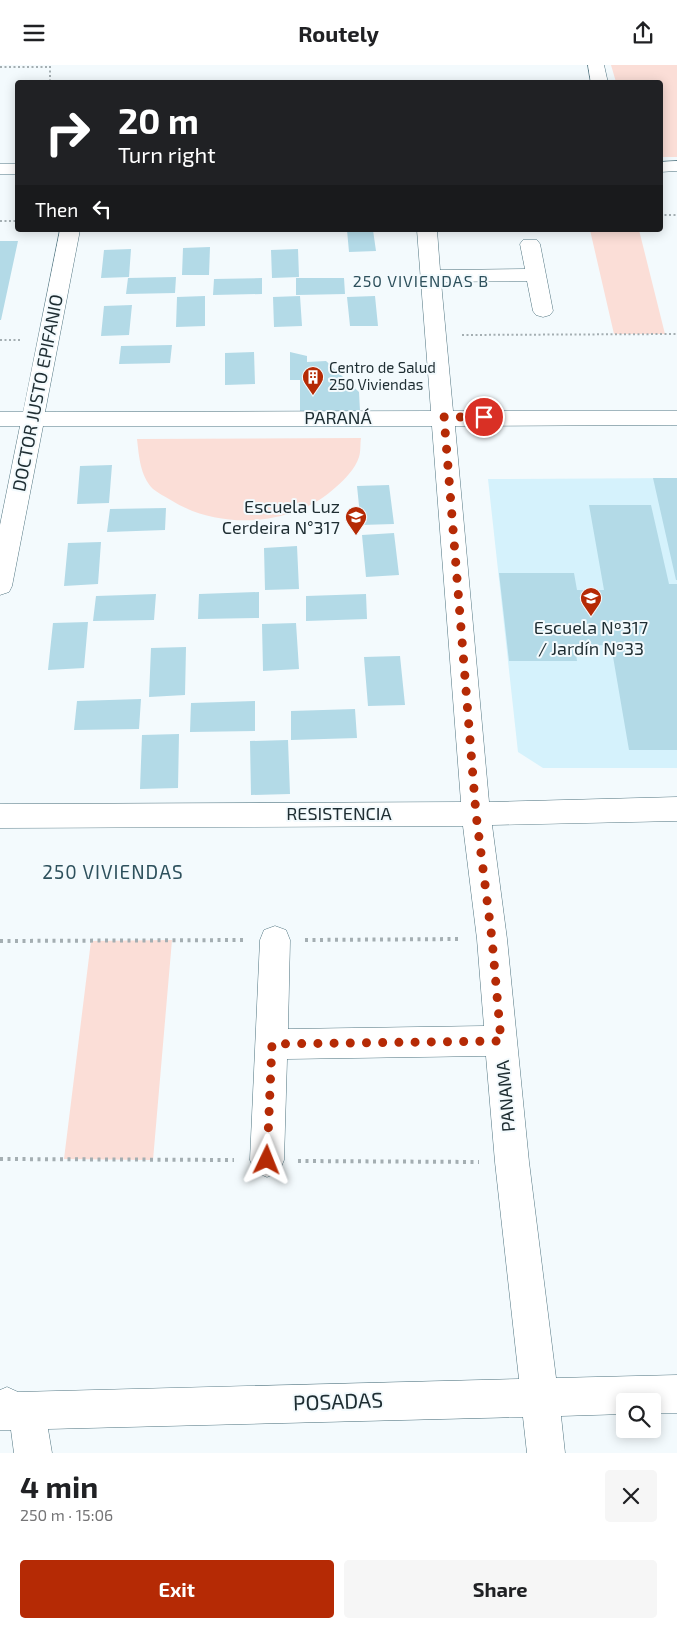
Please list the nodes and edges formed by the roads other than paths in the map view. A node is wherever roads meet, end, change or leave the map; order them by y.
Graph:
1 (596, 65) edge
2 (599, 80) edge
3 (663, 167) edge
4 (677, 167) edge
5 (0, 169) edge
6 (15, 169) edge
7 (70, 232) edge
8 (427, 232) edge
9 (530, 244) dead end
10 (536, 275) junction
11 (431, 276) junction
12 (543, 311) dead end
13 (444, 417) junction
14 (677, 418) edge
15 (0, 419) edge
16 (33, 419) junction
17 (0, 586) edge
18 (677, 809) edge
19 (476, 814) junction
20 (0, 816) edge
21 (275, 940) dead end
22 (501, 1041) junction
23 (272, 1044) junction
24 (267, 1160) dead end
25 (677, 1394) edge
26 (541, 1397) junction
27 (3, 1405) edge
28 (33, 1453) edge
29 (546, 1453) edge

1 - 2 street
3 - 4 street
5 - 6 street
7 - 16 street, DOCTOR JUSTO EPIFANIO
8 - 11 street, PANAMA
9 - 10 street
10 - 11 street
10 - 12 street
11 - 13 street, PANAMA
13 - 14 street, PARANÁ
13 - 16 street, PARANÁ
13 - 19 street, PANAMA
15 - 16 street, PARANÁ
16 - 17 street, DOCTOR JUSTO EPIFANIO
18 - 19 street, RESISTENCIA
19 - 20 street, RESISTENCIA
19 - 22 street, PANAMA
21 - 23 street
22 - 23 street
22 - 26 street, PANAMA
23 - 24 street
25 - 26 street, POSADAS
26 - 27 street, POSADAS
26 - 29 street, PANAMA
27 - 28 street

